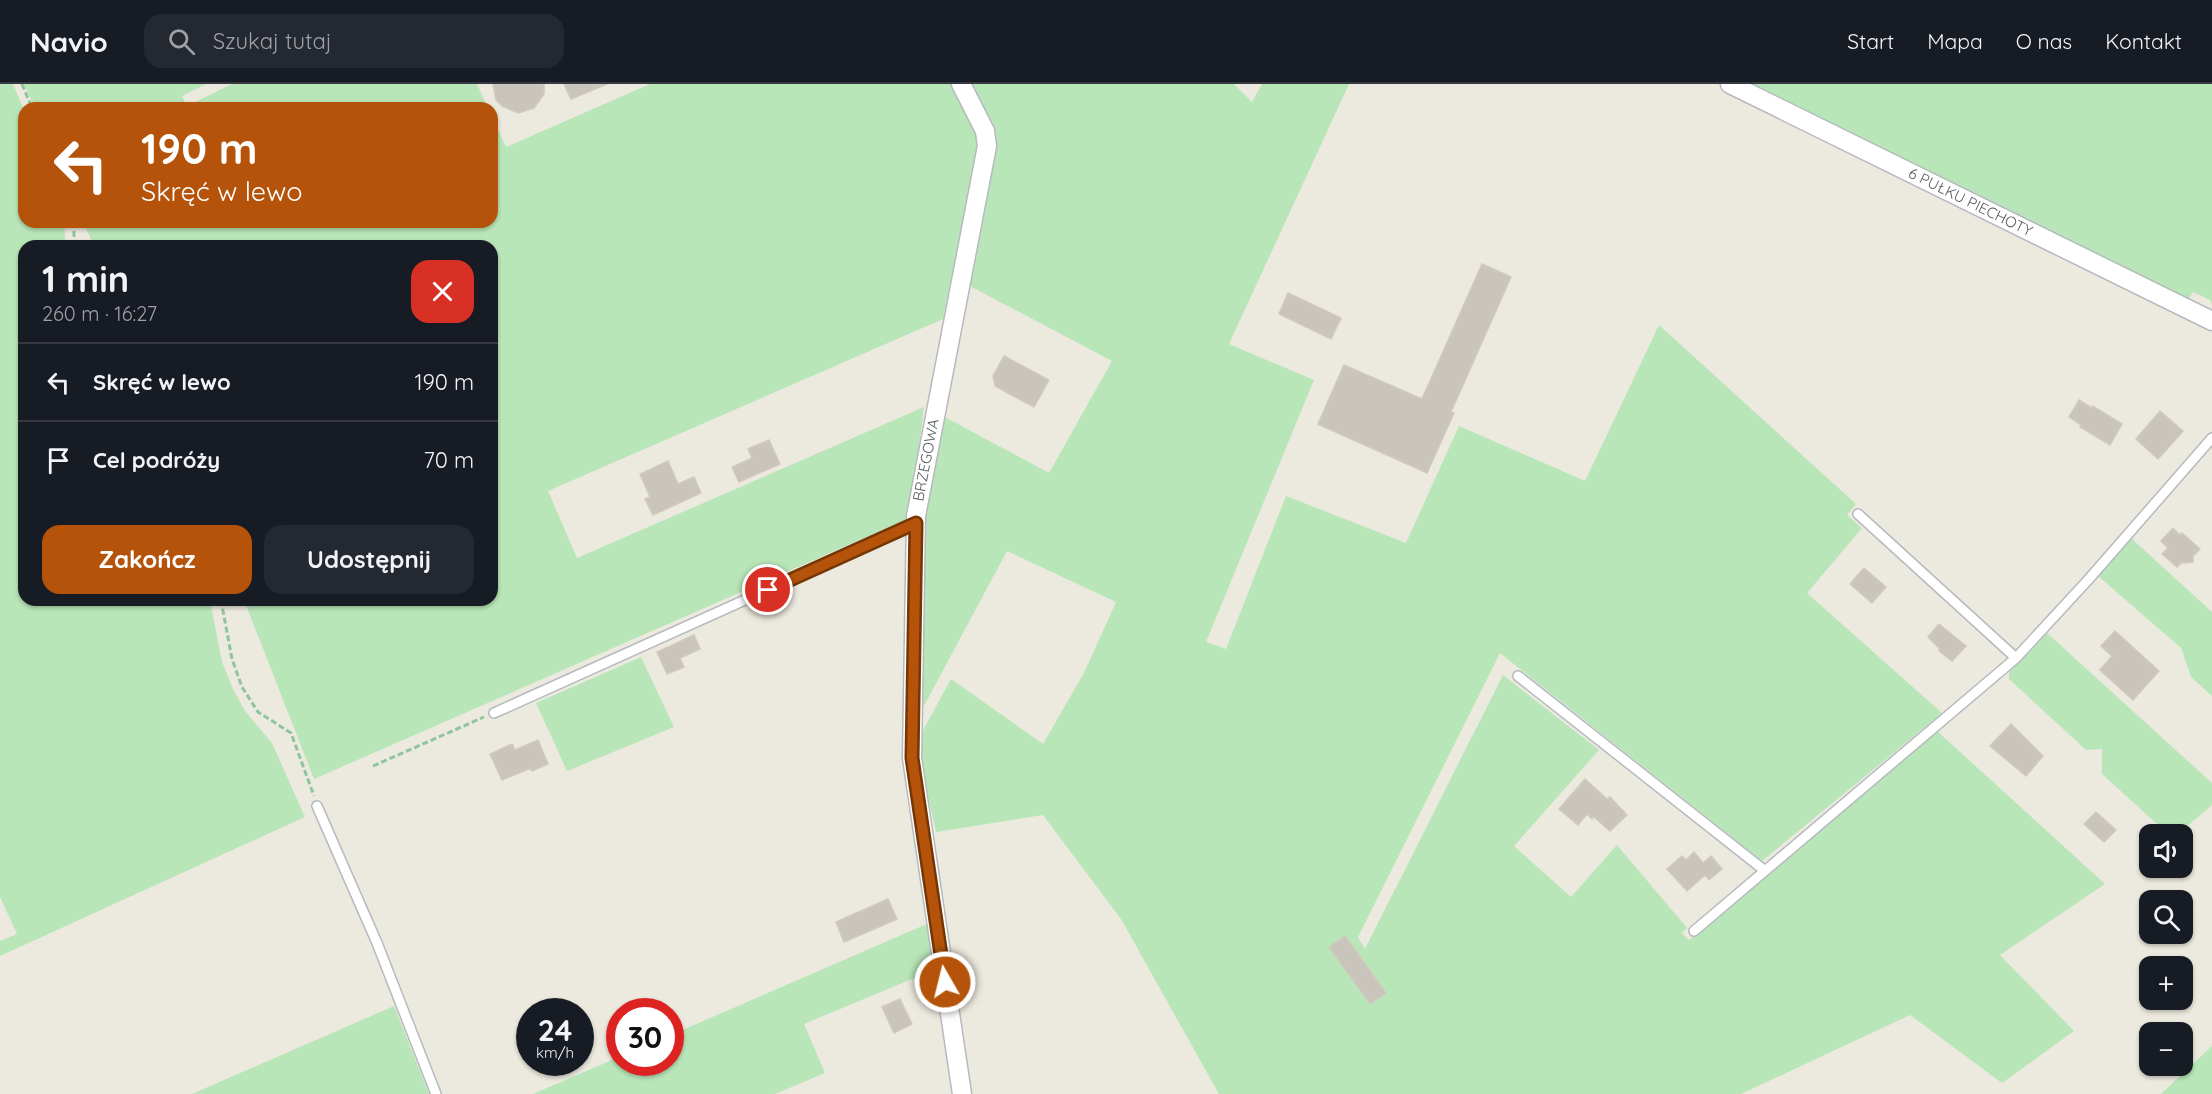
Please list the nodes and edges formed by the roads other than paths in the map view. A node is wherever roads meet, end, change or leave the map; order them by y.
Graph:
1 (961, 84) edge
2 (1730, 84) edge
3 (2212, 321) edge
4 (2212, 438) edge
5 (1858, 514) dead end
6 (916, 523) junction
7 (2016, 658) junction
8 (1518, 676) dead end
9 (494, 713) road end
10 (318, 806) road end
11 (1764, 870) junction
12 (1694, 931) dead end
13 (436, 1094) edge
14 (962, 1094) edge

1 - 6 street, BRZEGOWA
2 - 3 street, 6 PUŁKU PIECHOTY
4 - 7 lane
5 - 7 lane
6 - 9 lane
6 - 14 street, BRZEGOWA
7 - 11 lane
8 - 11 lane
10 - 13 lane
11 - 12 lane

